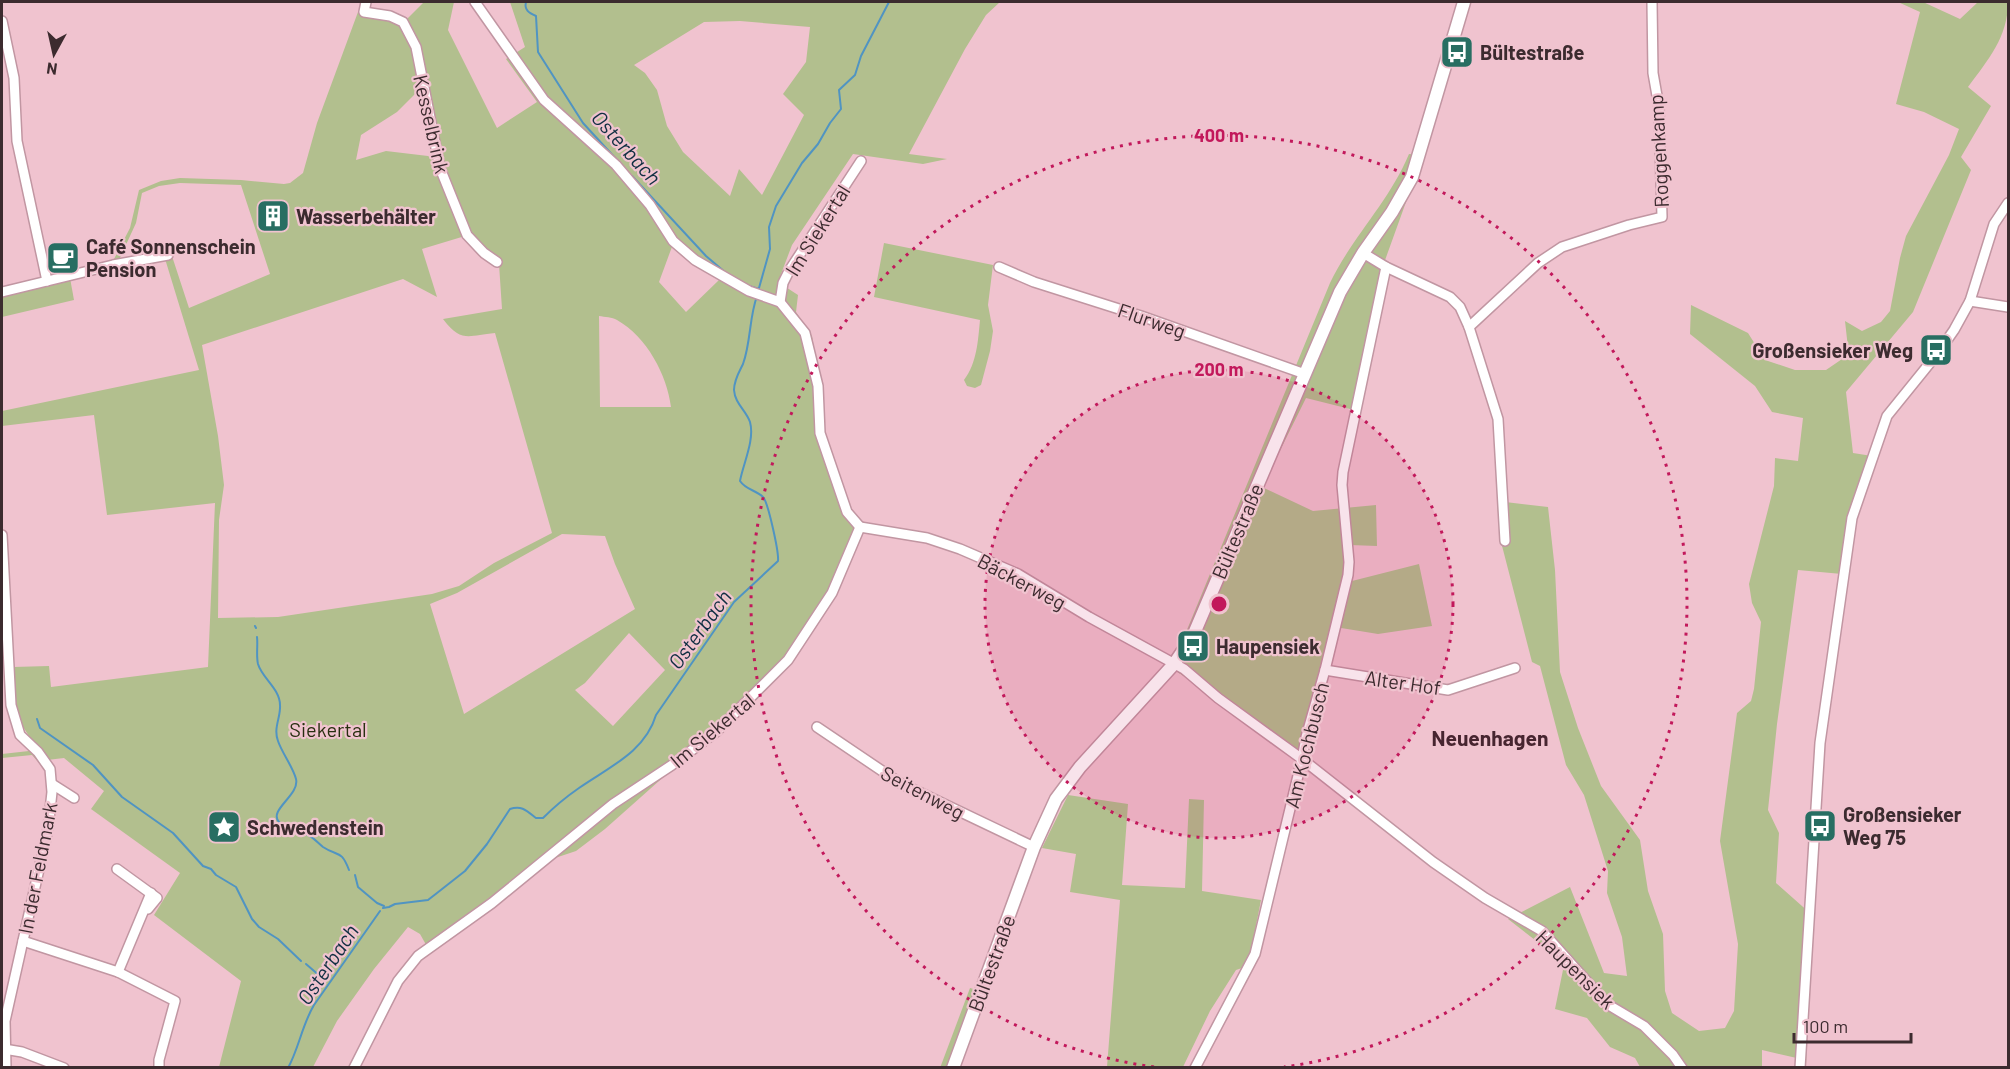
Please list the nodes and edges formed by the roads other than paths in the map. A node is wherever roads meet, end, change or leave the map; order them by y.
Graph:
1 (366, 2) edge
2 (475, 2) edge
3 (1464, 2) edge
4 (1652, 2) edge
5 (2, 21) edge
6 (861, 161) dead end
7 (2008, 203) edge
8 (1363, 253) junction
9 (168, 255) dead end
10 (497, 262) dead end
11 (999, 267) dead end
12 (1386, 267) junction
13 (47, 280) junction
14 (2, 292) edge
15 (1970, 301) junction
16 (780, 302) junction
17 (2008, 308) edge
18 (1469, 327) junction
19 (1305, 375) junction
20 (860, 527) junction
21 (2, 535) edge
22 (1505, 541) dead end
23 (1174, 664) junction
24 (1515, 668) dead end
25 (1325, 670) junction
26 (6, 692) edge
27 (817, 727) dead end
28 (1302, 759) junction
29 (52, 784) junction
30 (74, 798) dead end
31 (1034, 847) junction
32 (117, 869) dead end
33 (23, 941) junction
34 (118, 972) junction
35 (4, 1049) junction
36 (6, 1068) edge
37 (64, 1068) edge
38 (159, 1068) edge
39 (354, 1068) edge
40 (953, 1068) edge
41 (1195, 1068) edge
42 (1682, 1068) edge
43 (1800, 1068) edge

1 - 10 street, Kesselbrink
2 - 16 street, Im Siekertal
3 - 8 street, Bültestraße
4 - 18 street, Roggenkamp
5 - 13 street
6 - 16 street, Im Siekertal
7 - 15 street
8 - 12 street
8 - 19 street, Bültestraße
9 - 13 street
11 - 19 street, Flurweg
12 - 18 street
12 - 25 street, Am Kochbusch
13 - 14 street
15 - 17 street
15 - 43 street
16 - 20 street, Im Siekertal
18 - 22 street
19 - 23 street, Bültestraße
20 - 23 street, Bäckerweg
20 - 39 street, Im Siekertal
21 - 26 street, In der Feldmark
23 - 28 street, Haupensiek
23 - 31 street, Bültestraße
24 - 25 street, Alter Hof
25 - 28 street, Am Kochbusch
26 - 29 street, In der Feldmark
27 - 31 street, Seitenweg
28 - 41 street, Am Kochbusch
28 - 42 street, Haupensiek
29 - 30 street
29 - 33 street, In der Feldmark
31 - 40 street, Bültestraße
32 - 34 street
33 - 34 street
33 - 35 street, In der Feldmark
34 - 38 street
35 - 36 street, In der Feldmark
35 - 37 street

